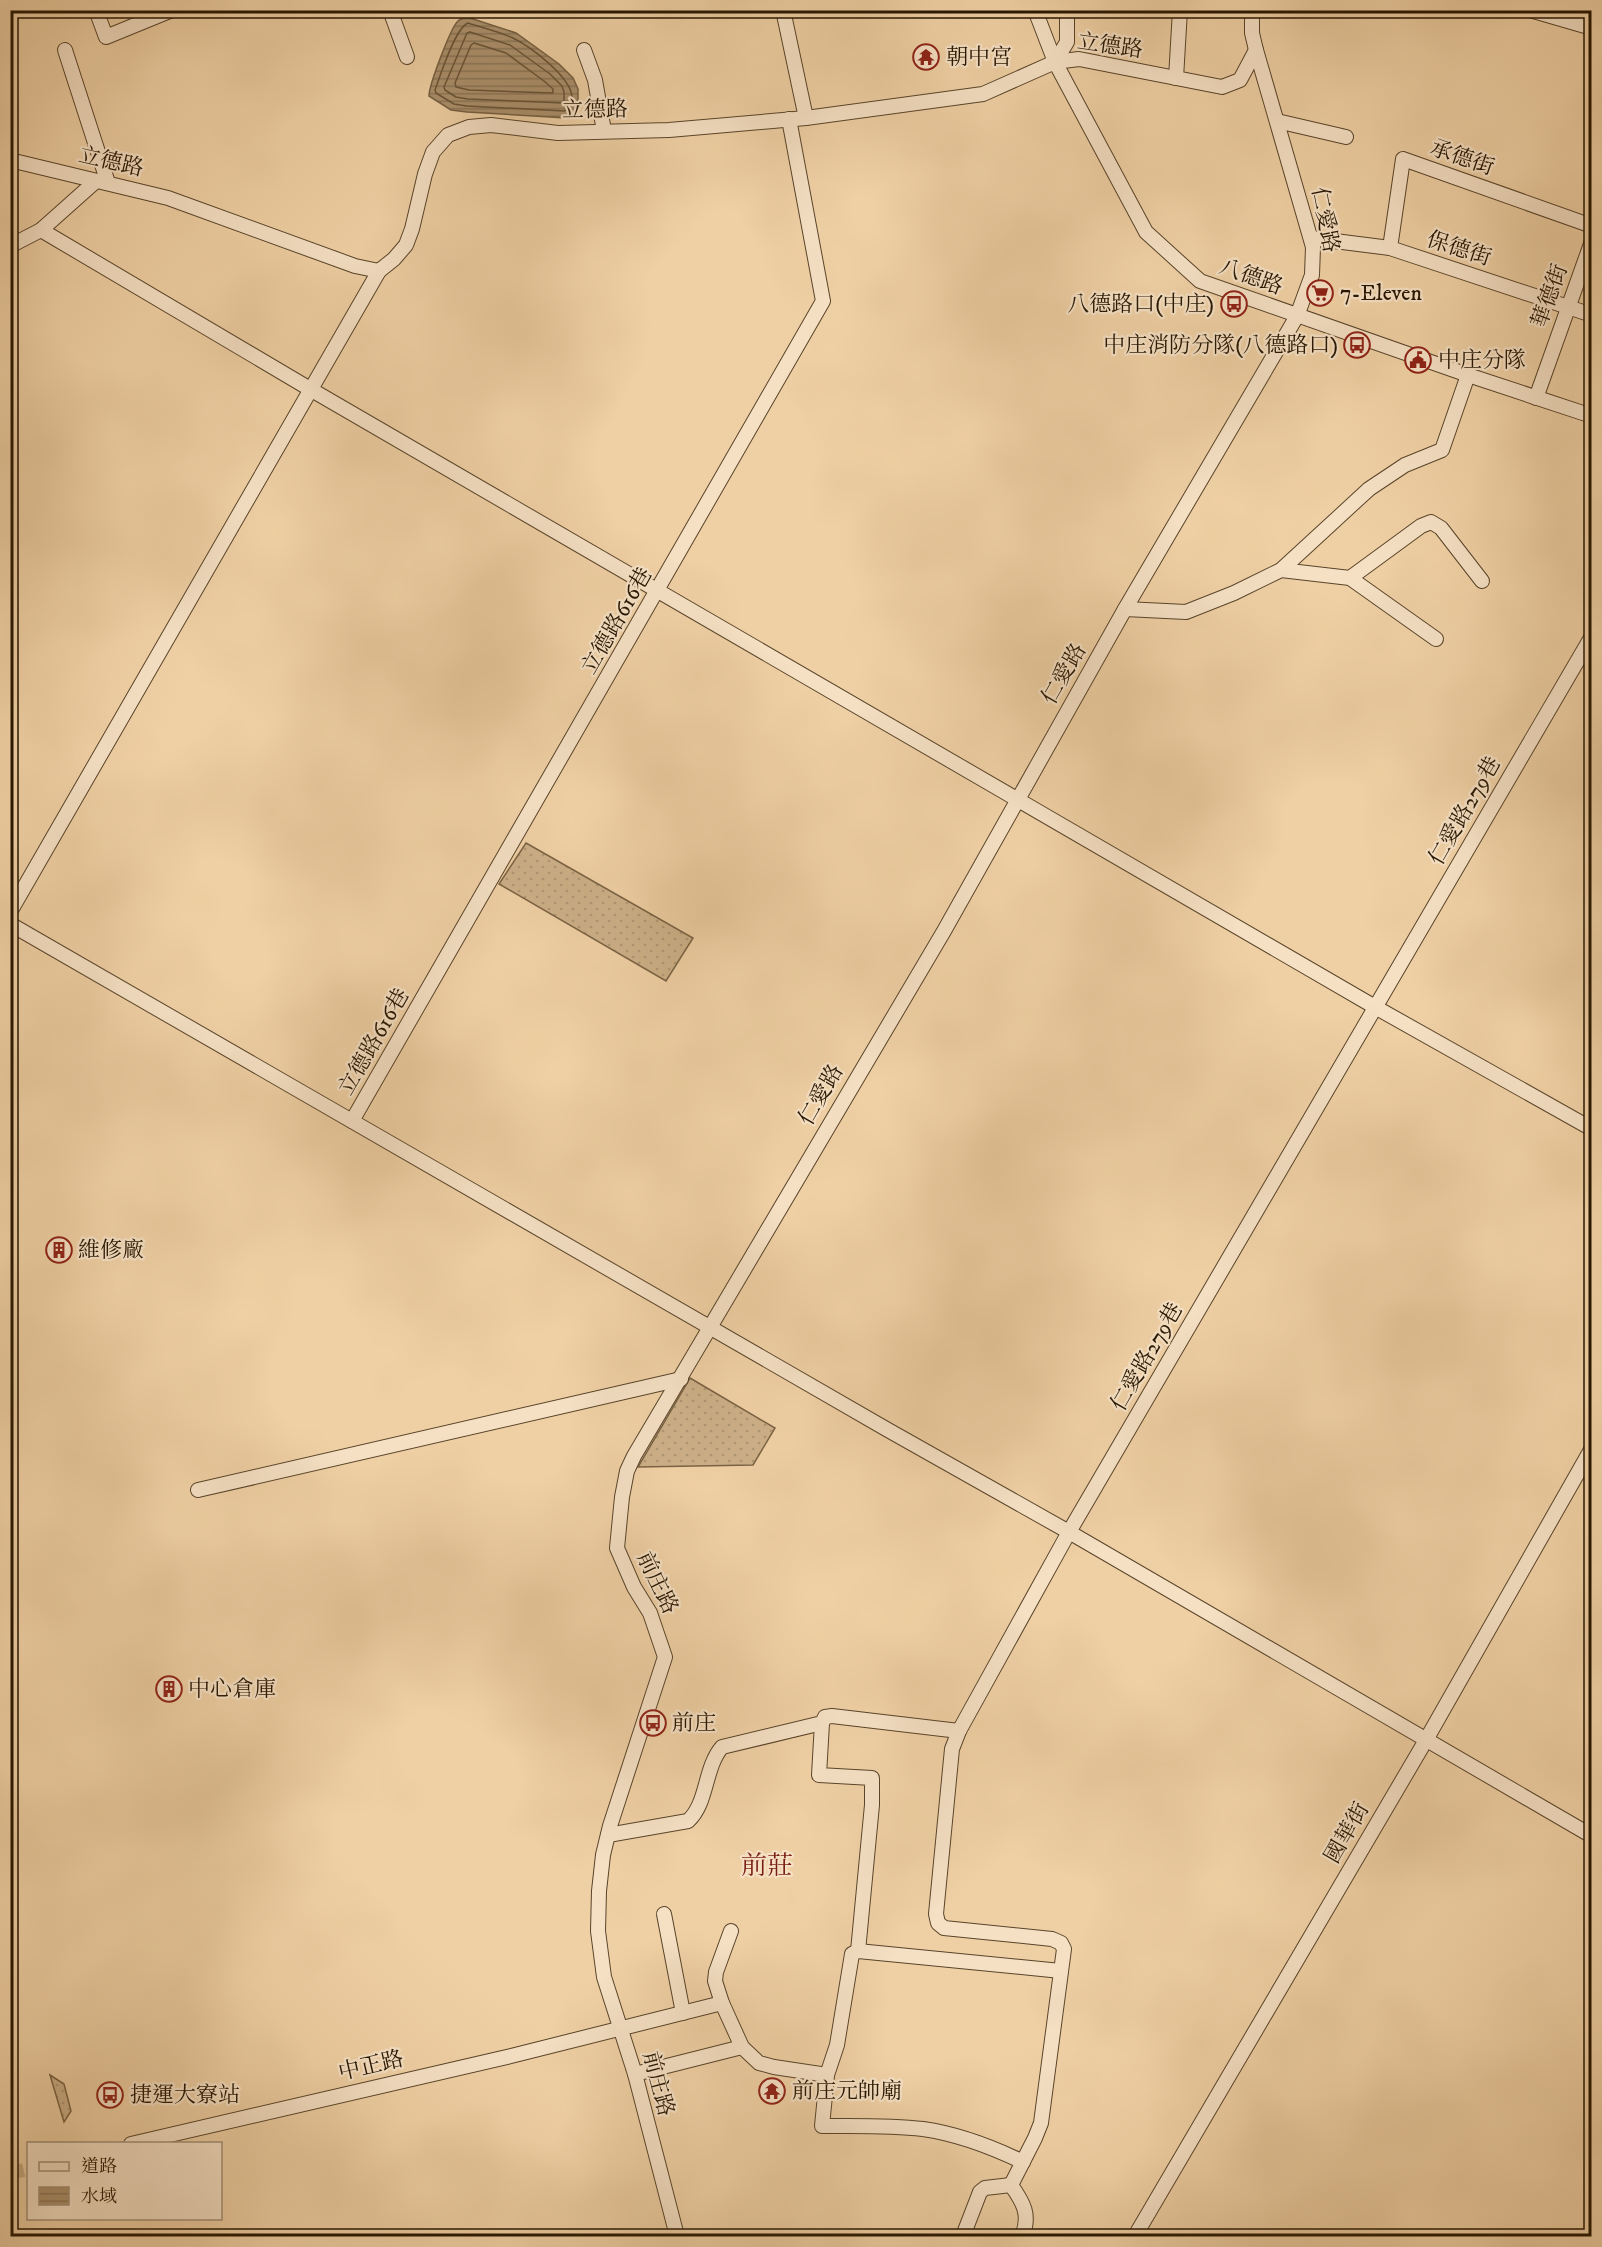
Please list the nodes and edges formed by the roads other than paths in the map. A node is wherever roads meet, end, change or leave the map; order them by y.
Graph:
1 (96, 10) edge
2 (172, 10) edge
3 (390, 10) edge
4 (783, 10) edge
5 (1035, 10) edge
6 (1067, 10) edge
7 (1180, 10) edge
8 (1252, 10) edge
9 (1530, 10) edge
10 (1592, 28) edge
11 (65, 50) dead end
12 (584, 50) dead end
13 (1256, 50) junction
14 (407, 57) dead end
15 (1055, 62) junction
16 (1176, 78) junction
17 (806, 118) junction
18 (789, 119) junction
19 (1277, 121) junction
20 (604, 131) junction
21 (1346, 137) dead end
22 (10, 160) edge
23 (102, 182) junction
24 (1592, 226) edge
25 (40, 230) junction
26 (1311, 238) junction
27 (1592, 241) edge
28 (10, 246) edge
29 (1390, 248) junction
30 (379, 271) junction
31 (1568, 307) junction
32 (1592, 315) edge
33 (1297, 316) junction
34 (1468, 375) junction
35 (310, 389) junction
36 (1536, 398) junction
37 (1592, 416) edge
38 (1281, 570) junction
39 (1350, 578) junction
40 (1482, 581) dead end
41 (659, 590) junction
42 (1125, 609) junction
43 (1592, 636) edge
44 (1436, 639) dead end
45 (1017, 799) junction
46 (10, 912) edge
47 (10, 924) edge
48 (1375, 1007) junction
49 (352, 1121) junction
50 (1592, 1129) edge
51 (710, 1327) junction
52 (681, 1379) junction
53 (1592, 1448) edge
54 (198, 1490) dead end
55 (1069, 1532) junction
56 (822, 1723) junction
57 (959, 1731) junction
58 (1426, 1740) junction
59 (608, 1835) junction
60 (1592, 1836) edge
61 (664, 1914) dead end
62 (731, 1931) dead end
63 (858, 1951) junction
64 (1061, 1971) junction
65 (722, 2004) junction
66 (683, 2013) junction
67 (622, 2029) junction
68 (742, 2047) junction
69 (634, 2074) junction
70 (827, 2075) junction
71 (140, 2142) edge
72 (1023, 2162) junction
73 (1011, 2185) junction
74 (677, 2236) edge
75 (963, 2236) edge
76 (1022, 2236) edge
77 (1135, 2236) edge

1 - 2 street
3 - 14 street
4 - 17 street
5 - 15 street, 八德路
6 - 15 street
7 - 16 street
8 - 13 street, 仁愛路
9 - 10 street
11 - 23 street
12 - 20 street
13 - 16 street, 立德路
13 - 19 street, 仁愛路
15 - 16 street, 立德路
15 - 17 street, 立德路
15 - 33 street, 八德路
17 - 18 street, 立德路
18 - 20 street, 立德路
18 - 41 street, 立德路616巷
19 - 21 street
19 - 26 street, 仁愛路
20 - 30 street, 立德路
22 - 23 street, 立德路
23 - 25 street
23 - 30 street, 立德路
24 - 29 street, 承德街
25 - 28 street
25 - 35 street
26 - 29 street, 保德街
26 - 33 street, 仁愛路
27 - 31 street, 華德街
29 - 31 street, 保德街
30 - 35 street
31 - 32 street, 保德街
31 - 36 street, 華德街
33 - 34 street, 八德路
33 - 42 street, 仁愛路
34 - 36 street, 八德路
34 - 38 street
35 - 41 street
35 - 46 street
36 - 37 street, 八德路
38 - 39 street
38 - 42 street
39 - 40 street
39 - 44 street
41 - 45 street
41 - 49 street, 立德路616巷
42 - 45 street, 仁愛路
43 - 48 street, 仁愛路279巷
45 - 48 street
45 - 51 street, 仁愛路
47 - 49 street
48 - 50 street
48 - 55 street, 仁愛路279巷
49 - 51 street
51 - 52 street, 前庄路
51 - 55 street
52 - 54 street
52 - 59 street, 前庄路
53 - 58 street, 國華街
55 - 57 street, 仁愛路279巷
55 - 58 street
56 - 57 street
56 - 59 street
56 - 63 street
57 - 64 street, 仁愛路279巷
58 - 60 street
58 - 77 street, 國華街
59 - 67 street, 前庄路
61 - 66 street
62 - 65 street
63 - 64 street
63 - 70 street
64 - 72 street
65 - 66 street, 中正路
65 - 68 street
66 - 67 street, 中正路
67 - 69 street, 前庄路
67 - 71 street, 中正路
68 - 69 street
68 - 70 street
69 - 74 street, 前庄路
70 - 72 street
72 - 73 street
73 - 75 street
73 - 76 street

